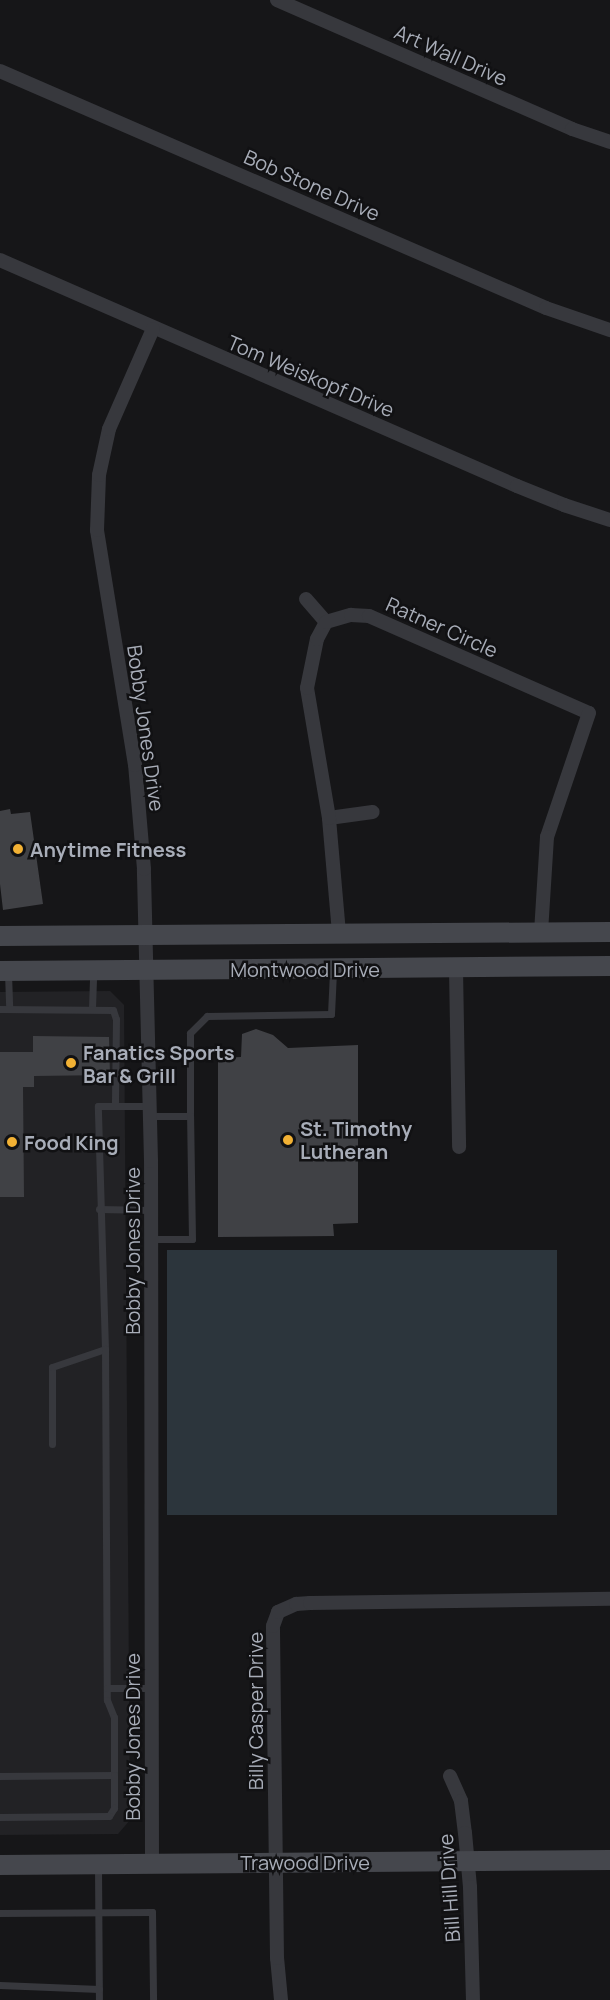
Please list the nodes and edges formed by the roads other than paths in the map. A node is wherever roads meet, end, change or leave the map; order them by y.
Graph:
1 (277, 0) edge
2 (0, 71) edge
3 (610, 142) edge
4 (0, 260) edge
5 (153, 329) junction
6 (610, 330) edge
7 (610, 520) edge
8 (306, 599) dead end
9 (326, 622) junction
10 (373, 812) dead end
11 (329, 818) junction
12 (542, 932) junction
13 (610, 932) edge
14 (339, 933) junction
15 (145, 935) junction
16 (0, 936) edge
17 (610, 966) edge
18 (147, 969) junction
19 (333, 969) junction
20 (456, 969) junction
21 (93, 970) junction
22 (4, 971) edge
23 (9, 1008) junction
24 (92, 1008) junction
25 (0, 1009) edge
26 (115, 1106) junction
27 (150, 1111) junction
28 (190, 1116) junction
29 (459, 1147) dead end
30 (99, 1209) junction
31 (151, 1210) junction
32 (151, 1239) junction
33 (105, 1349) junction
34 (52, 1443) dead end
35 (610, 1599) edge
36 (107, 1688) junction
37 (152, 1688) junction
38 (114, 1775) junction
39 (0, 1776) edge
40 (450, 1776) dead end
41 (0, 1817) edge
42 (610, 1860) edge
43 (467, 1861) junction
44 (276, 1863) junction
45 (98, 1864) junction
46 (152, 1864) junction
47 (0, 1865) edge
48 (99, 1912) junction
49 (0, 1913) edge
50 (0, 1985) edge
51 (99, 1989) junction
52 (99, 2000) edge
53 (153, 2000) edge
54 (281, 2000) edge
55 (472, 2000) edge

1 - 3 street, Art Wall Drive
2 - 6 street, Bob Stone Drive
4 - 5 street, Tom Weiskopf Drive
5 - 7 street, Tom Weiskopf Drive
5 - 15 street, Bobby Jones Drive
8 - 9 street
9 - 11 street
9 - 12 street, Ratner Circle
10 - 11 street
11 - 14 street
12 - 13 main road, Montwood Drive
12 - 14 main road, Montwood Drive
14 - 15 main road, Montwood Drive
15 - 16 main road, Montwood Drive
15 - 18 street, Bobby Jones Drive
17 - 20 main road, Montwood Drive
18 - 19 main road, Montwood Drive
18 - 21 main road, Montwood Drive
18 - 27 street, Bobby Jones Drive
19 - 20 main road, Montwood Drive
19 - 28 lane
20 - 29 street
21 - 22 main road, Montwood Drive
21 - 24 lane
22 - 23 lane
23 - 24 lane
23 - 25 lane
24 - 26 lane
26 - 27 lane
26 - 30 lane
27 - 28 lane
27 - 31 street, Bobby Jones Drive
28 - 32 lane
30 - 31 lane
30 - 33 lane
31 - 32 street, Bobby Jones Drive
32 - 37 street, Bobby Jones Drive
33 - 34 lane
33 - 36 lane
35 - 44 street, Billy Casper Drive
36 - 37 lane
36 - 38 lane
37 - 46 street, Bobby Jones Drive
38 - 39 lane
38 - 41 lane
40 - 43 street, Bill Hill Drive
42 - 43 main road, Trawood Drive
43 - 44 main road, Trawood Drive
43 - 55 street, Bill Hill Drive
44 - 46 main road, Trawood Drive
44 - 54 street, Billy Casper Drive
45 - 46 main road, Trawood Drive
45 - 47 main road, Trawood Drive
45 - 48 lane
48 - 49 lane
48 - 51 lane
48 - 53 lane
50 - 51 lane
51 - 52 lane

